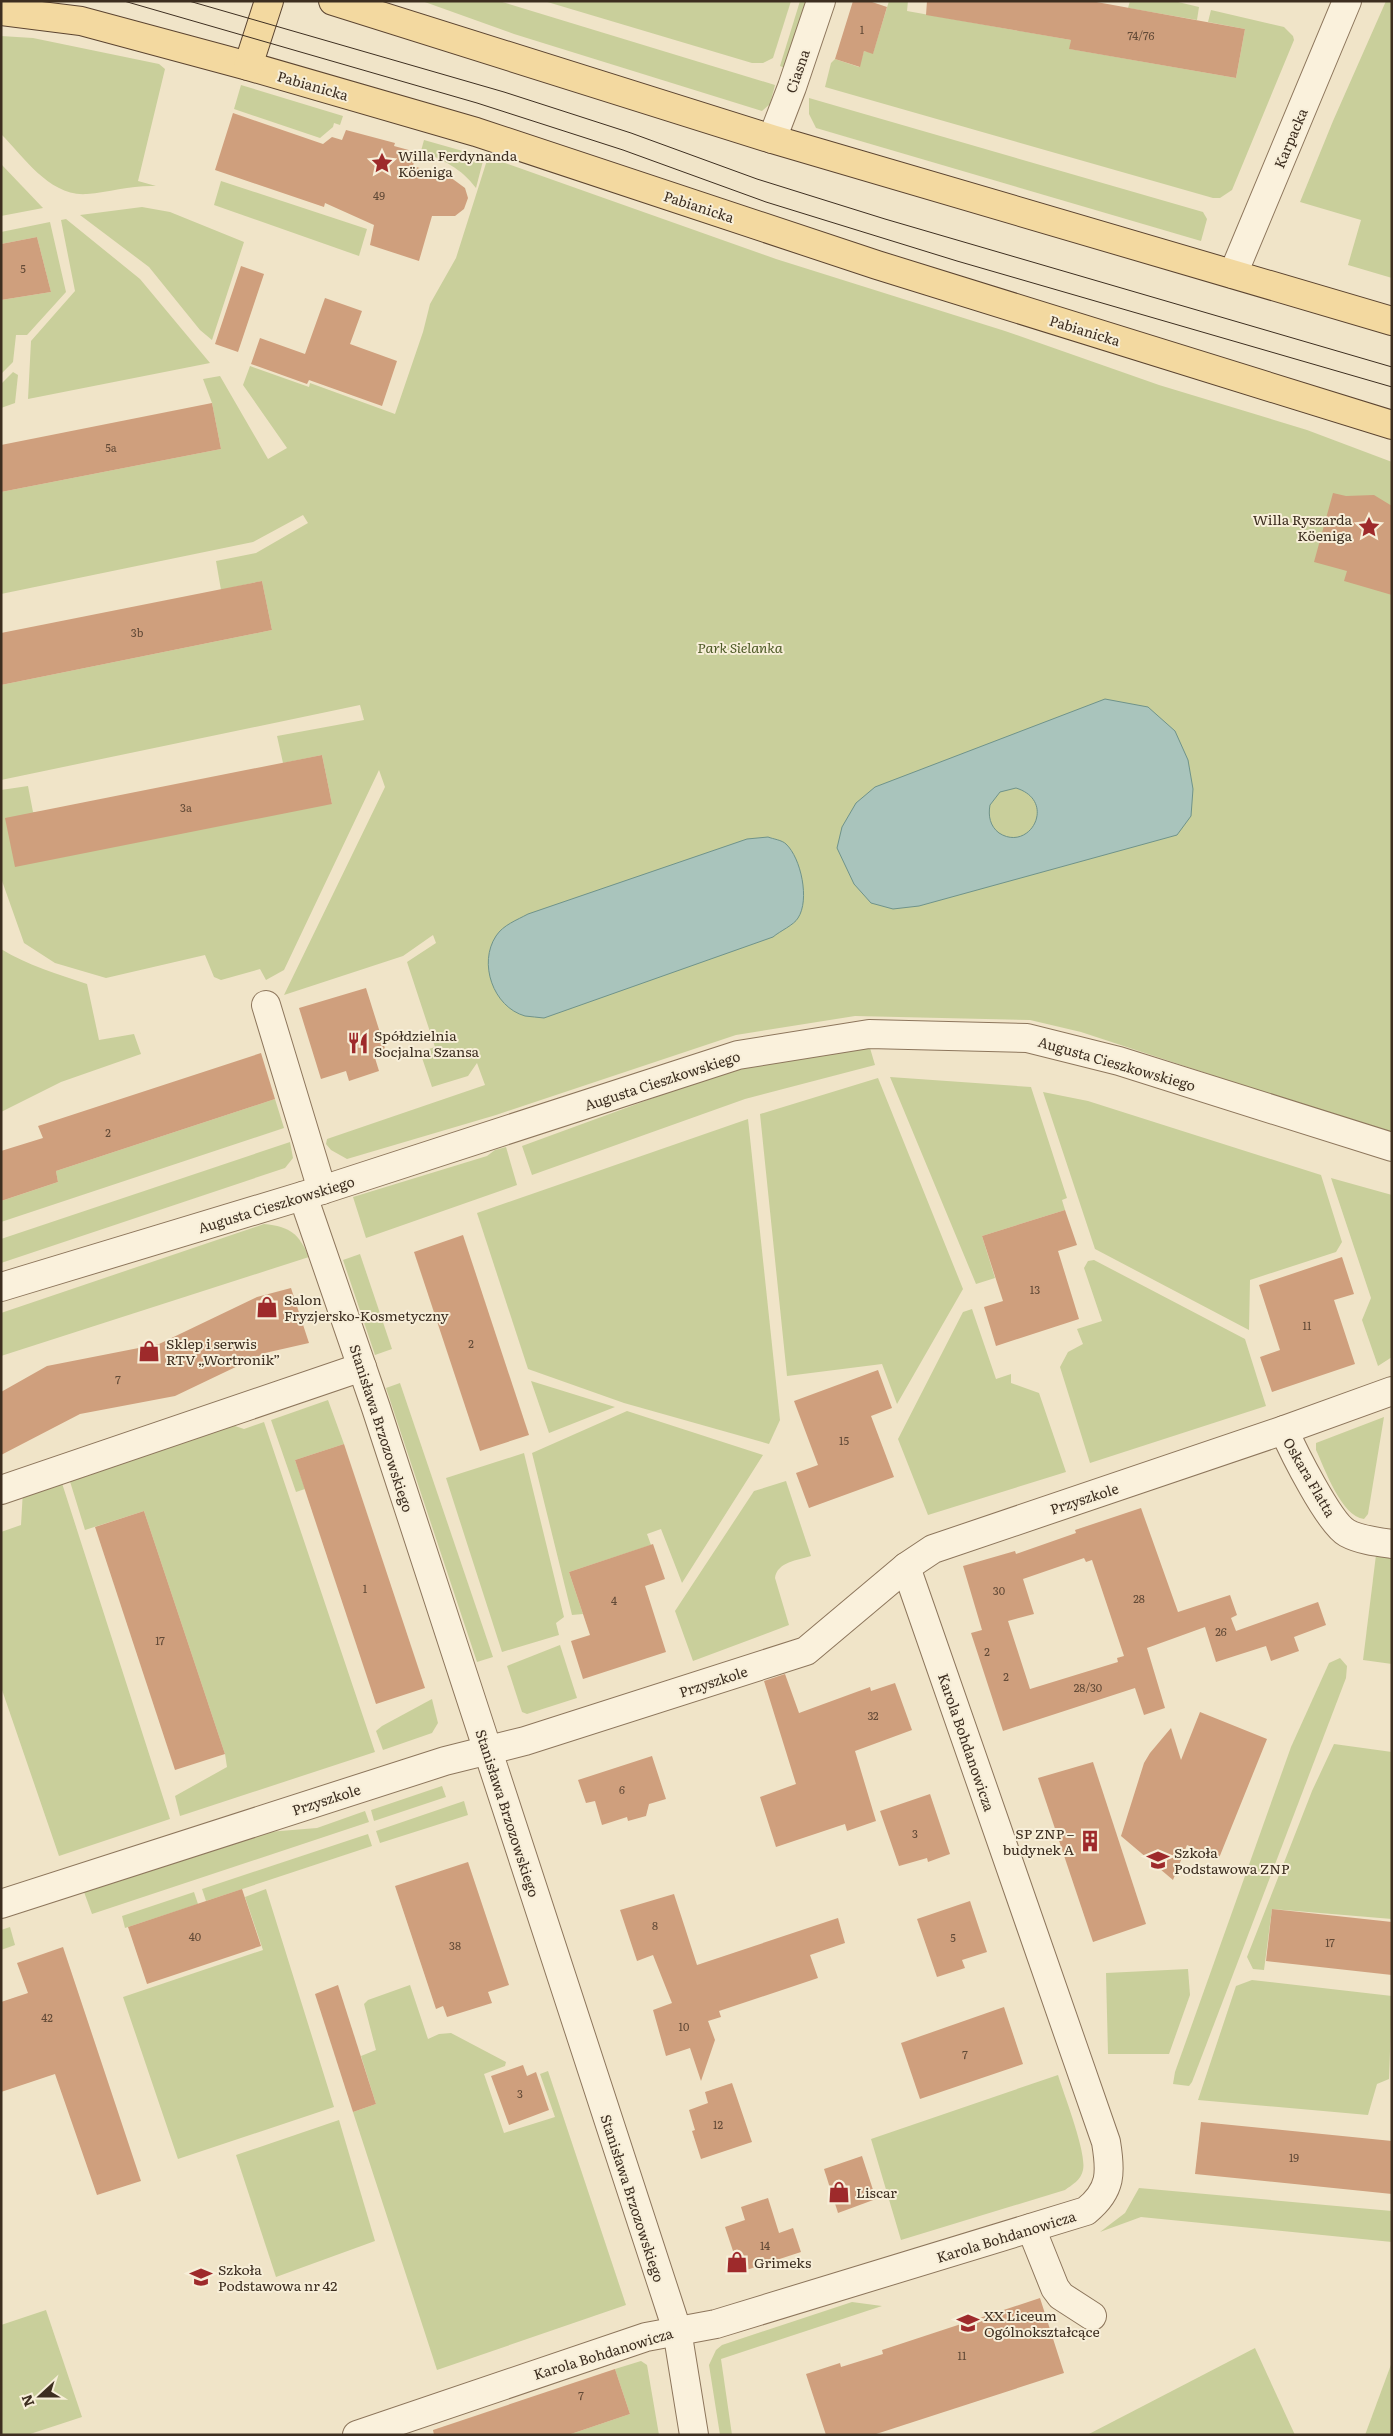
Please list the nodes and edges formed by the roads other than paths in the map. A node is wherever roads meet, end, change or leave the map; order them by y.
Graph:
1 (269, 1) edge
2 (333, 1) edge
3 (821, 1) edge
4 (1347, 1) edge
5 (1, 11) edge
6 (248, 66) junction
7 (772, 139) junction
8 (1233, 274) junction
9 (1392, 321) edge
10 (1392, 425) edge
11 (266, 1005) dead end
12 (1392, 1147) edge
13 (313, 1193) junction
14 (1, 1287) edge
15 (362, 1367) junction
16 (1392, 1391) edge
17 (1284, 1430) junction
18 (1, 1490) edge
19 (1392, 1544) edge
20 (906, 1567) junction
21 (488, 1750) junction
22 (1, 1904) edge
23 (1031, 2228) junction
24 (1092, 2316) dead end
25 (677, 2330) junction
26 (357, 2435) edge
27 (694, 2435) edge

1 - 6 main road
2 - 7 main road
3 - 7 street, Ciasna
4 - 8 street, Karpacka
5 - 6 main road, Pabianicka
6 - 10 main road, Pabianicka
7 - 8 main road
8 - 9 main road
11 - 13 street, Stanisława Brzozowskiego
12 - 13 street, Augusta Cieszkowskiego
13 - 14 street, Augusta Cieszkowskiego
13 - 15 street, Stanisława Brzozowskiego
15 - 18 street
15 - 21 street, Stanisława Brzozowskiego
16 - 17 street, Przyszkole
17 - 19 street, Oskara Flatta
17 - 20 street, Przyszkole
20 - 21 street, Przyszkole
20 - 23 street, Karola Bohdanowicza
21 - 22 street, Przyszkole
21 - 25 street, Stanisława Brzozowskiego
23 - 24 street
23 - 25 street, Karola Bohdanowicza
25 - 26 street, Karola Bohdanowicza
25 - 27 street, Stanisława Brzozowskiego

